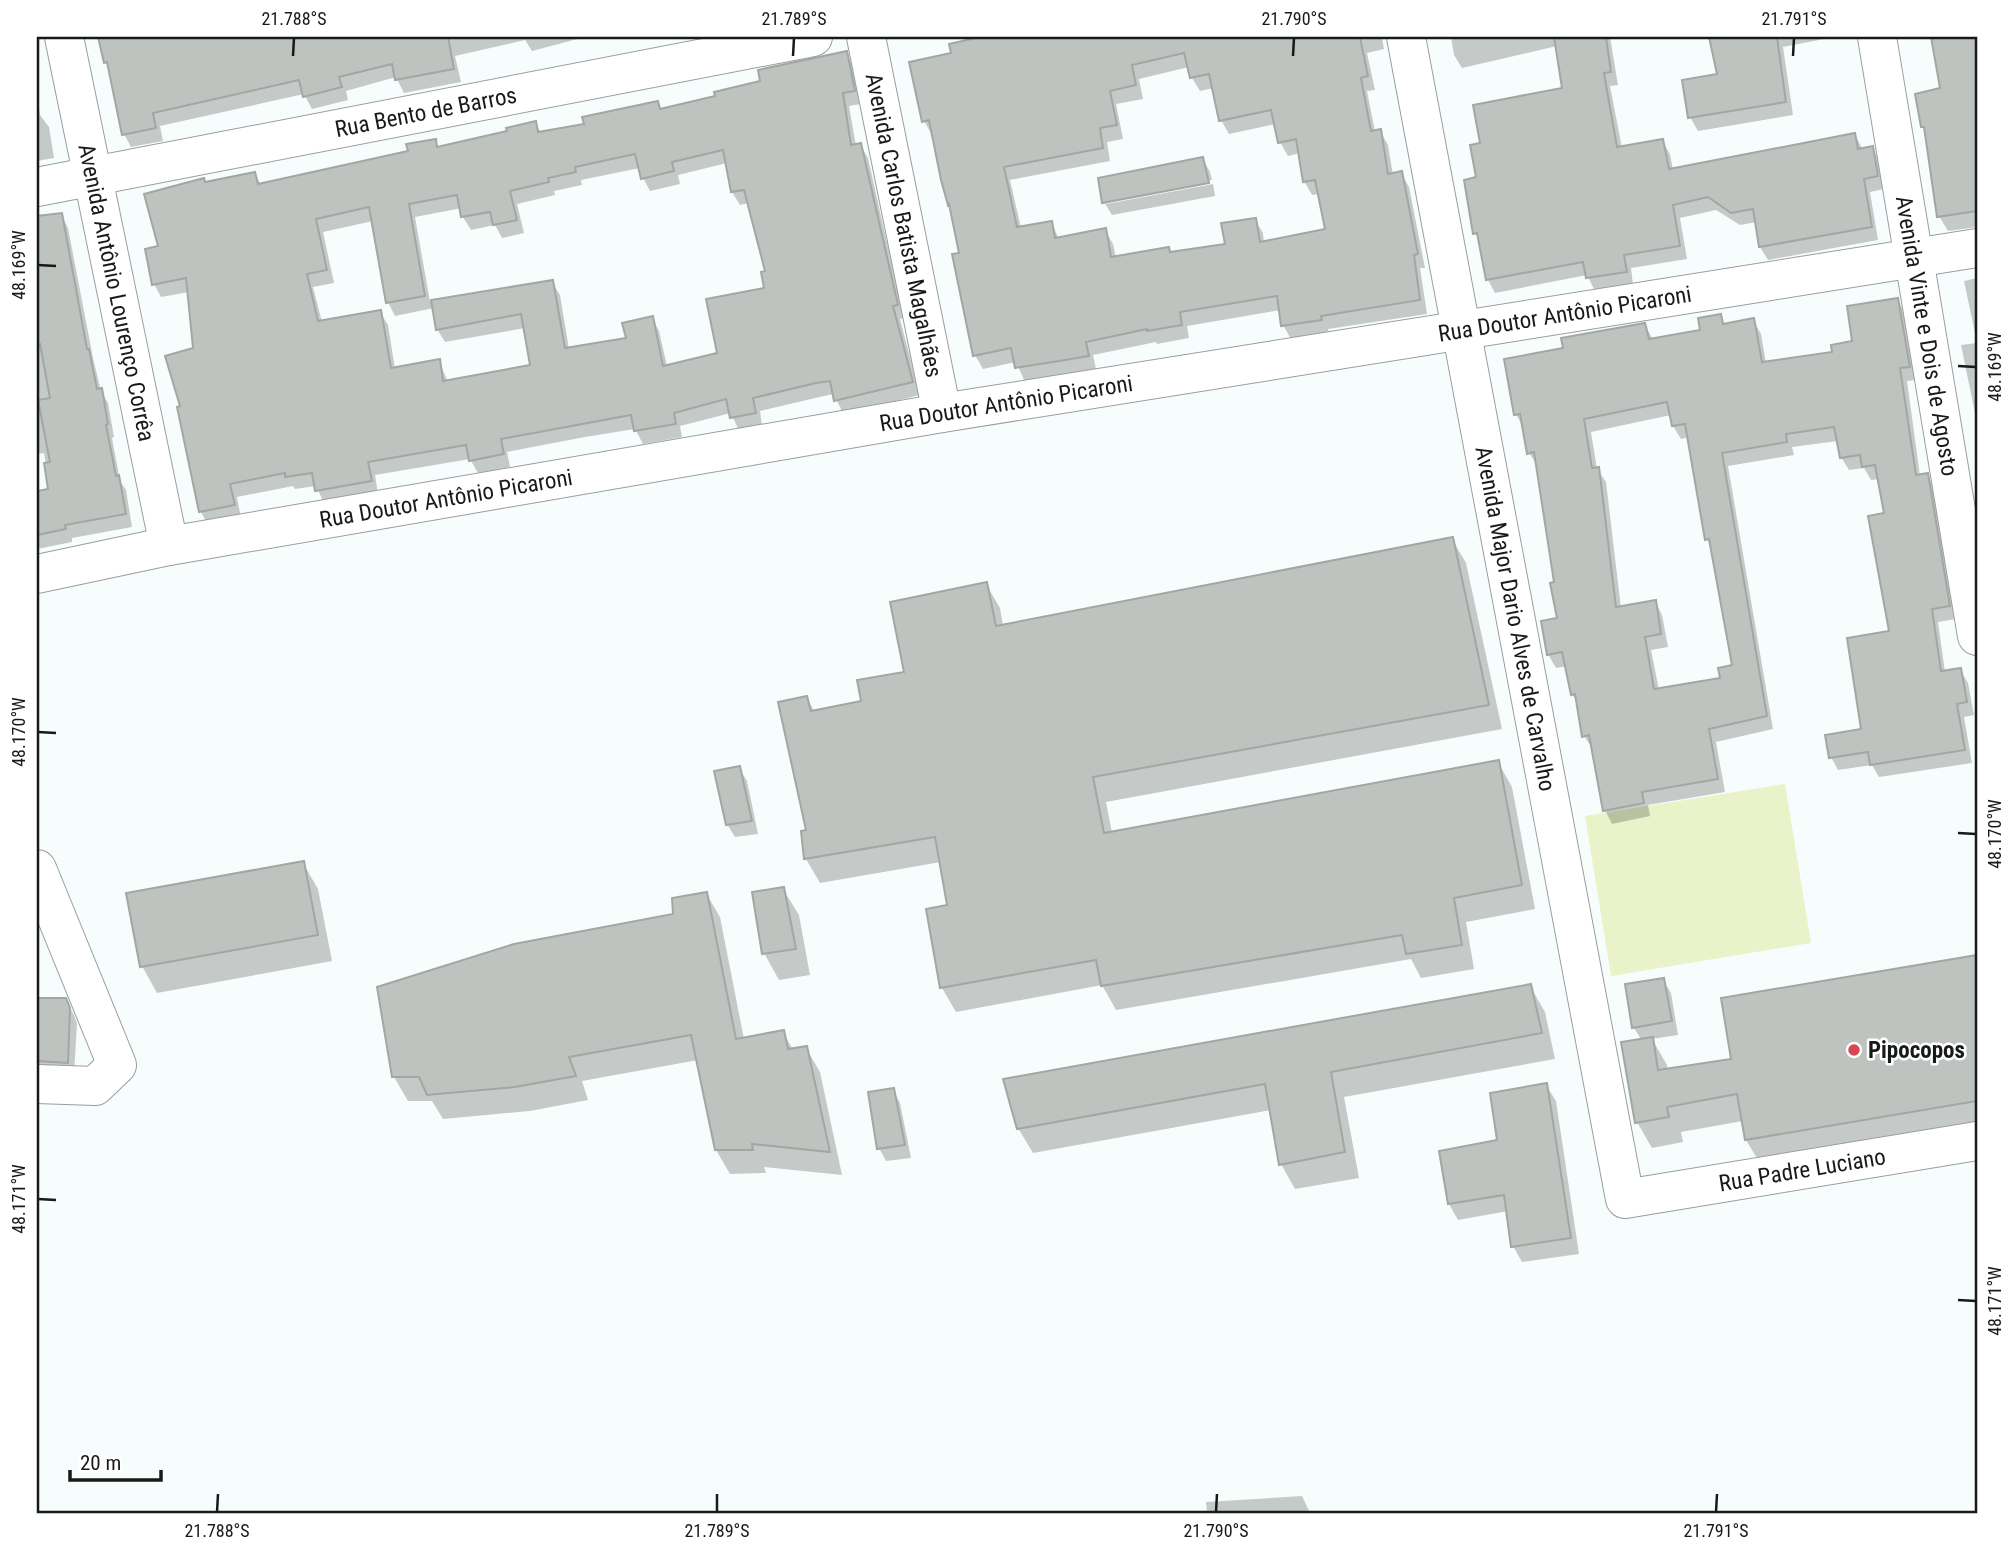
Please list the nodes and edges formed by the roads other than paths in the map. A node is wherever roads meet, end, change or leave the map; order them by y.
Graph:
1 (64, 37) edge
2 (813, 37) edge
3 (866, 37) edge
4 (1406, 37) edge
5 (1877, 37) edge
6 (92, 176) junction
7 (37, 187) edge
8 (1977, 248) edge
9 (1916, 259) junction
10 (1461, 330) junction
11 (942, 413) junction
12 (169, 546) junction
13 (37, 574) edge
14 (1977, 636) edge
15 (37, 869) edge
16 (37, 1084) edge
17 (1977, 1141) edge
18 (1625, 1199) joint

1 - 6 street, Avenida Antônio Lourenço Corrêa
2 - 6 street, Rua Bento de Barros
3 - 11 street, Avenida Carlos Batista Magalhães
4 - 10 street, Avenida Major Dario Alves de Carvalho
5 - 9 street, Avenida Vinte e Dois de Agosto
6 - 7 street, Rua Bento de Barros
6 - 12 street, Avenida Antônio Lourenço Corrêa
8 - 9 street, Rua Doutor Antônio Picaroni
9 - 10 street, Rua Doutor Antônio Picaroni
9 - 14 street, Avenida Vinte e Dois de Agosto
10 - 11 street, Rua Doutor Antônio Picaroni
10 - 18 street, Avenida Major Dario Alves de Carvalho
11 - 12 street, Rua Doutor Antônio Picaroni
12 - 13 street, Rua Doutor Antônio Picaroni
15 - 16 street
17 - 18 street, Rua Padre Luciano

